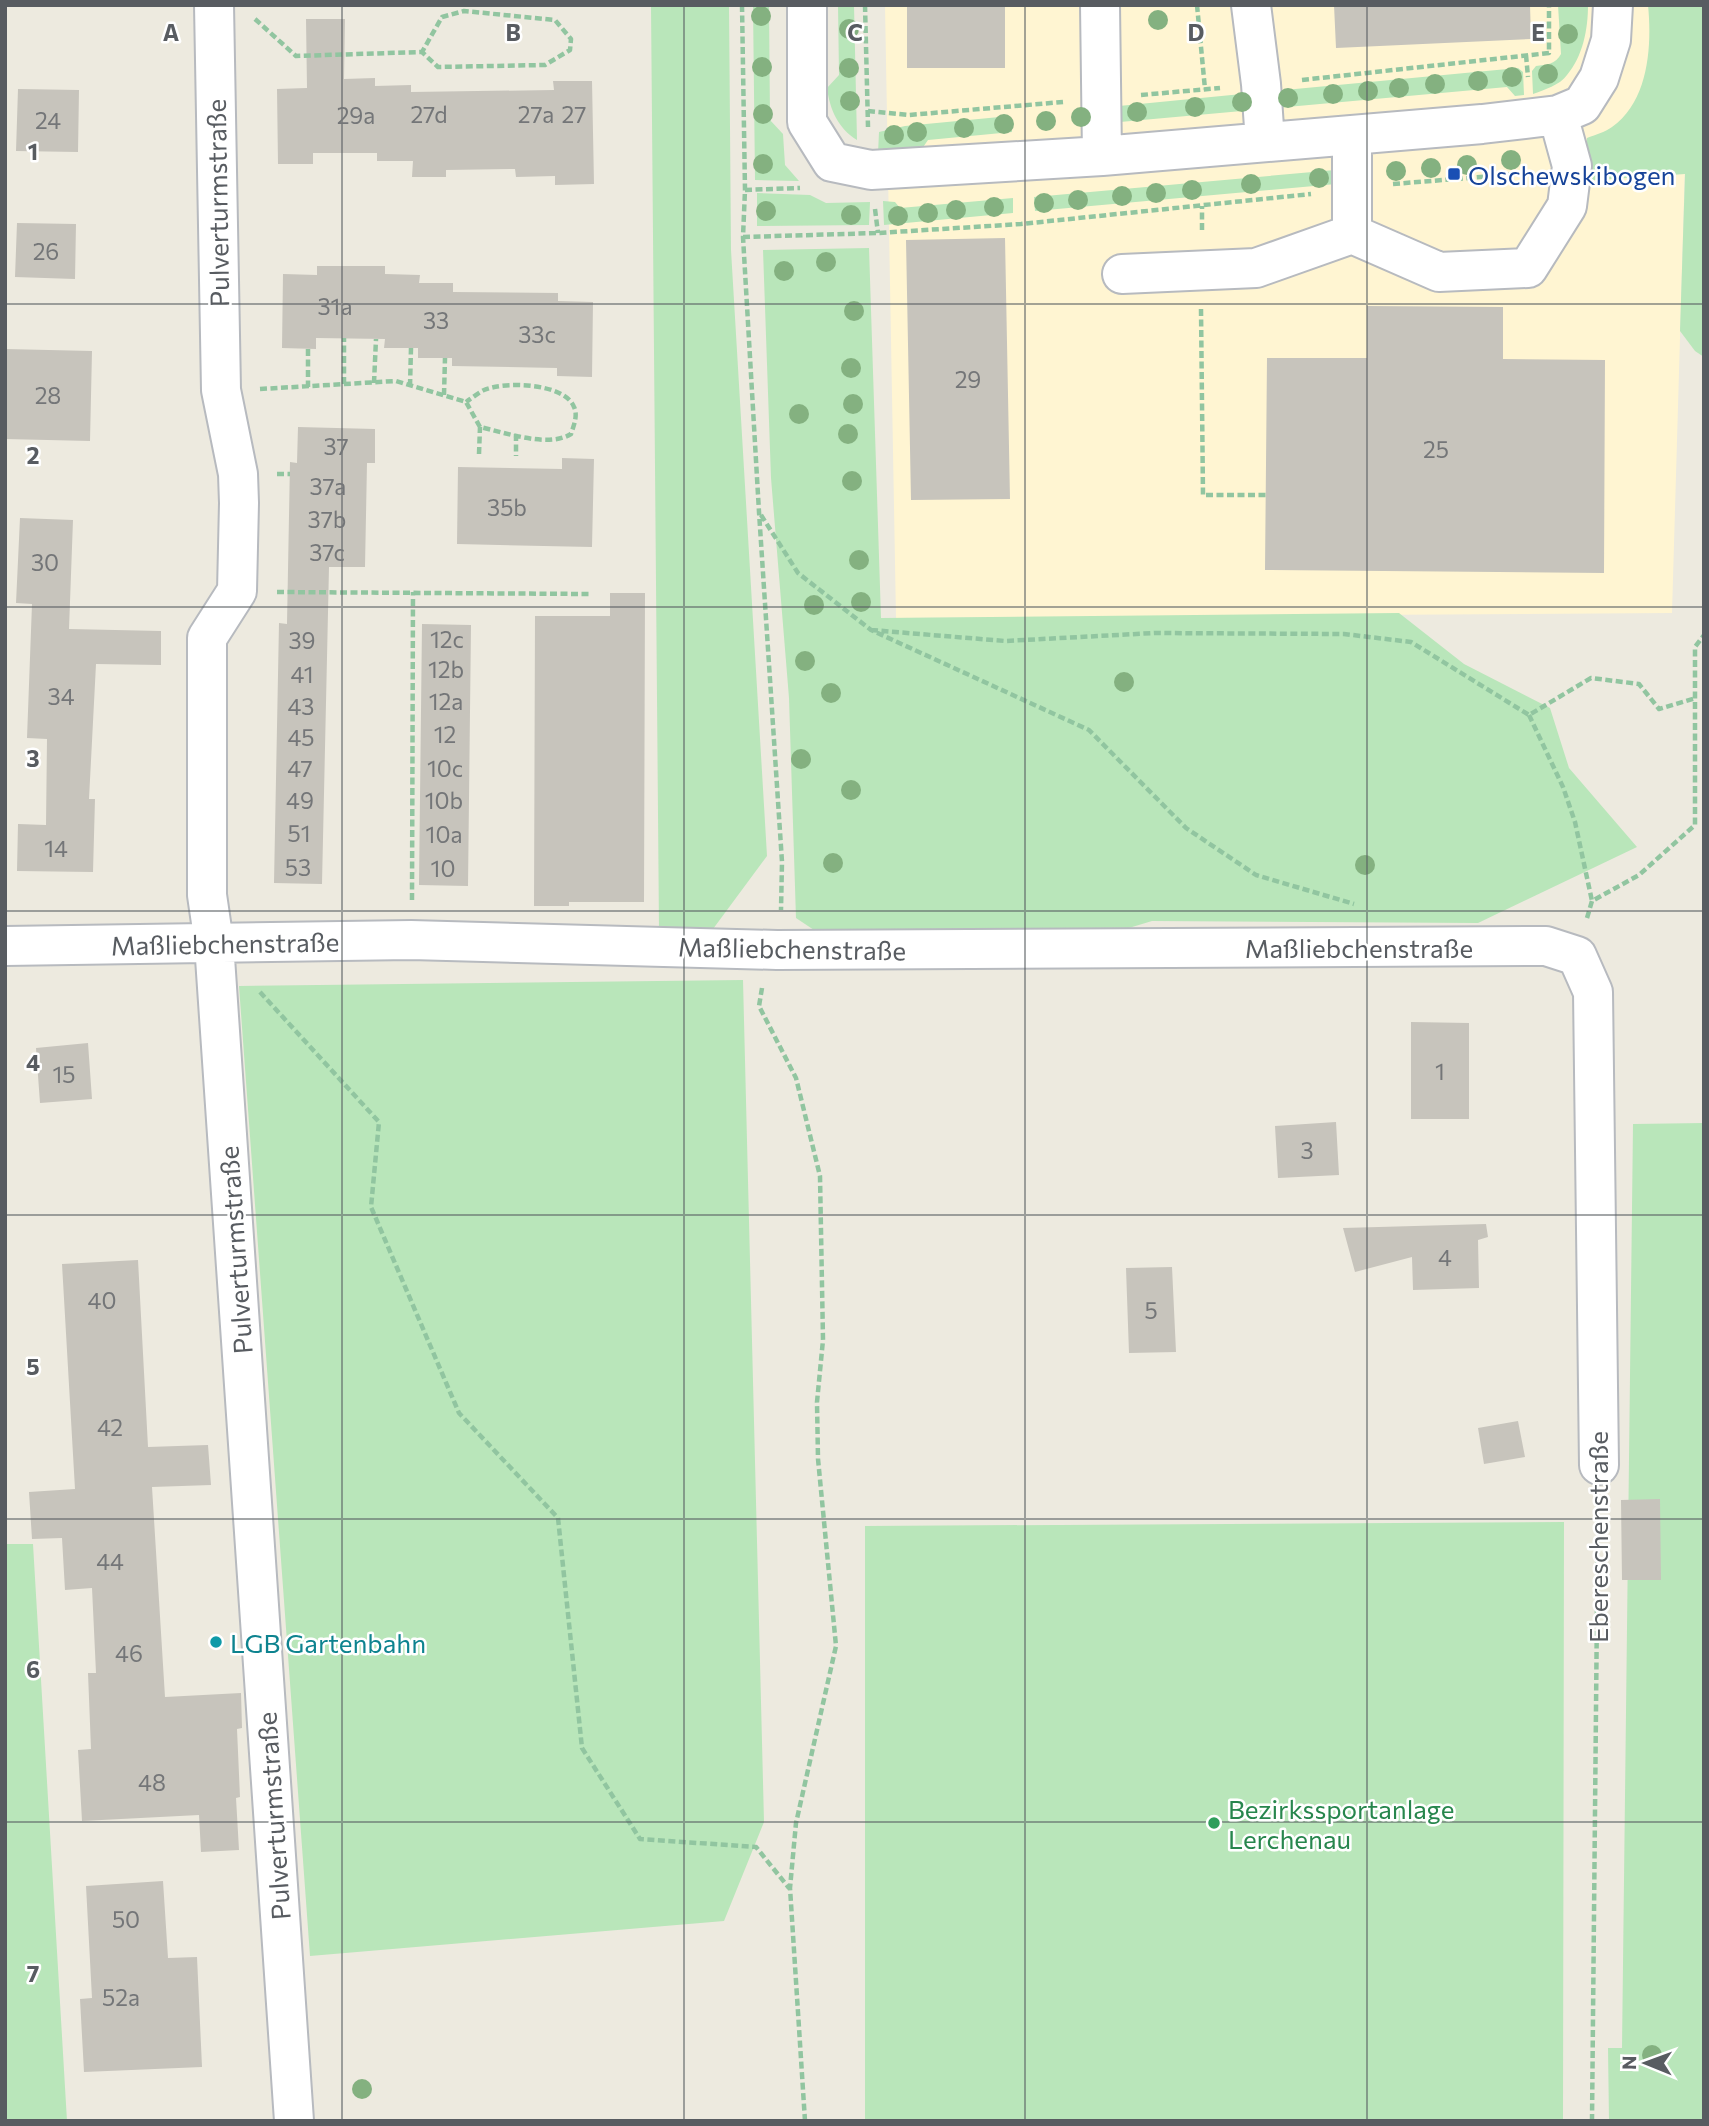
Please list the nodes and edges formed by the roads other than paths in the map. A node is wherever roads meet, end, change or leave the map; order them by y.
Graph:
1 (807, 5) edge
2 (1100, 5) edge
3 (1251, 5) edge
4 (1613, 5) edge
5 (213, 10) edge
6 (1558, 115) junction
7 (1352, 135) junction
8 (1265, 142) junction
9 (1102, 156) junction
10 (1352, 234) junction
11 (1122, 274) dead end
12 (215, 943) junction
13 (5, 946) edge
14 (1577, 956) joint
15 (1599, 1465) road end
16 (294, 2121) edge

1 - 9 street
2 - 9 street
3 - 8 street
4 - 6 street
5 - 12 street, Pulverturmstraße
6 - 7 street
6 - 10 street
7 - 8 street
7 - 10 street
8 - 9 street
10 - 11 street
12 - 13 street, Maßliebchenstraße
12 - 14 street, Maßliebchenstraße
12 - 16 street, Pulverturmstraße
14 - 15 street, Ebereschenstraße

